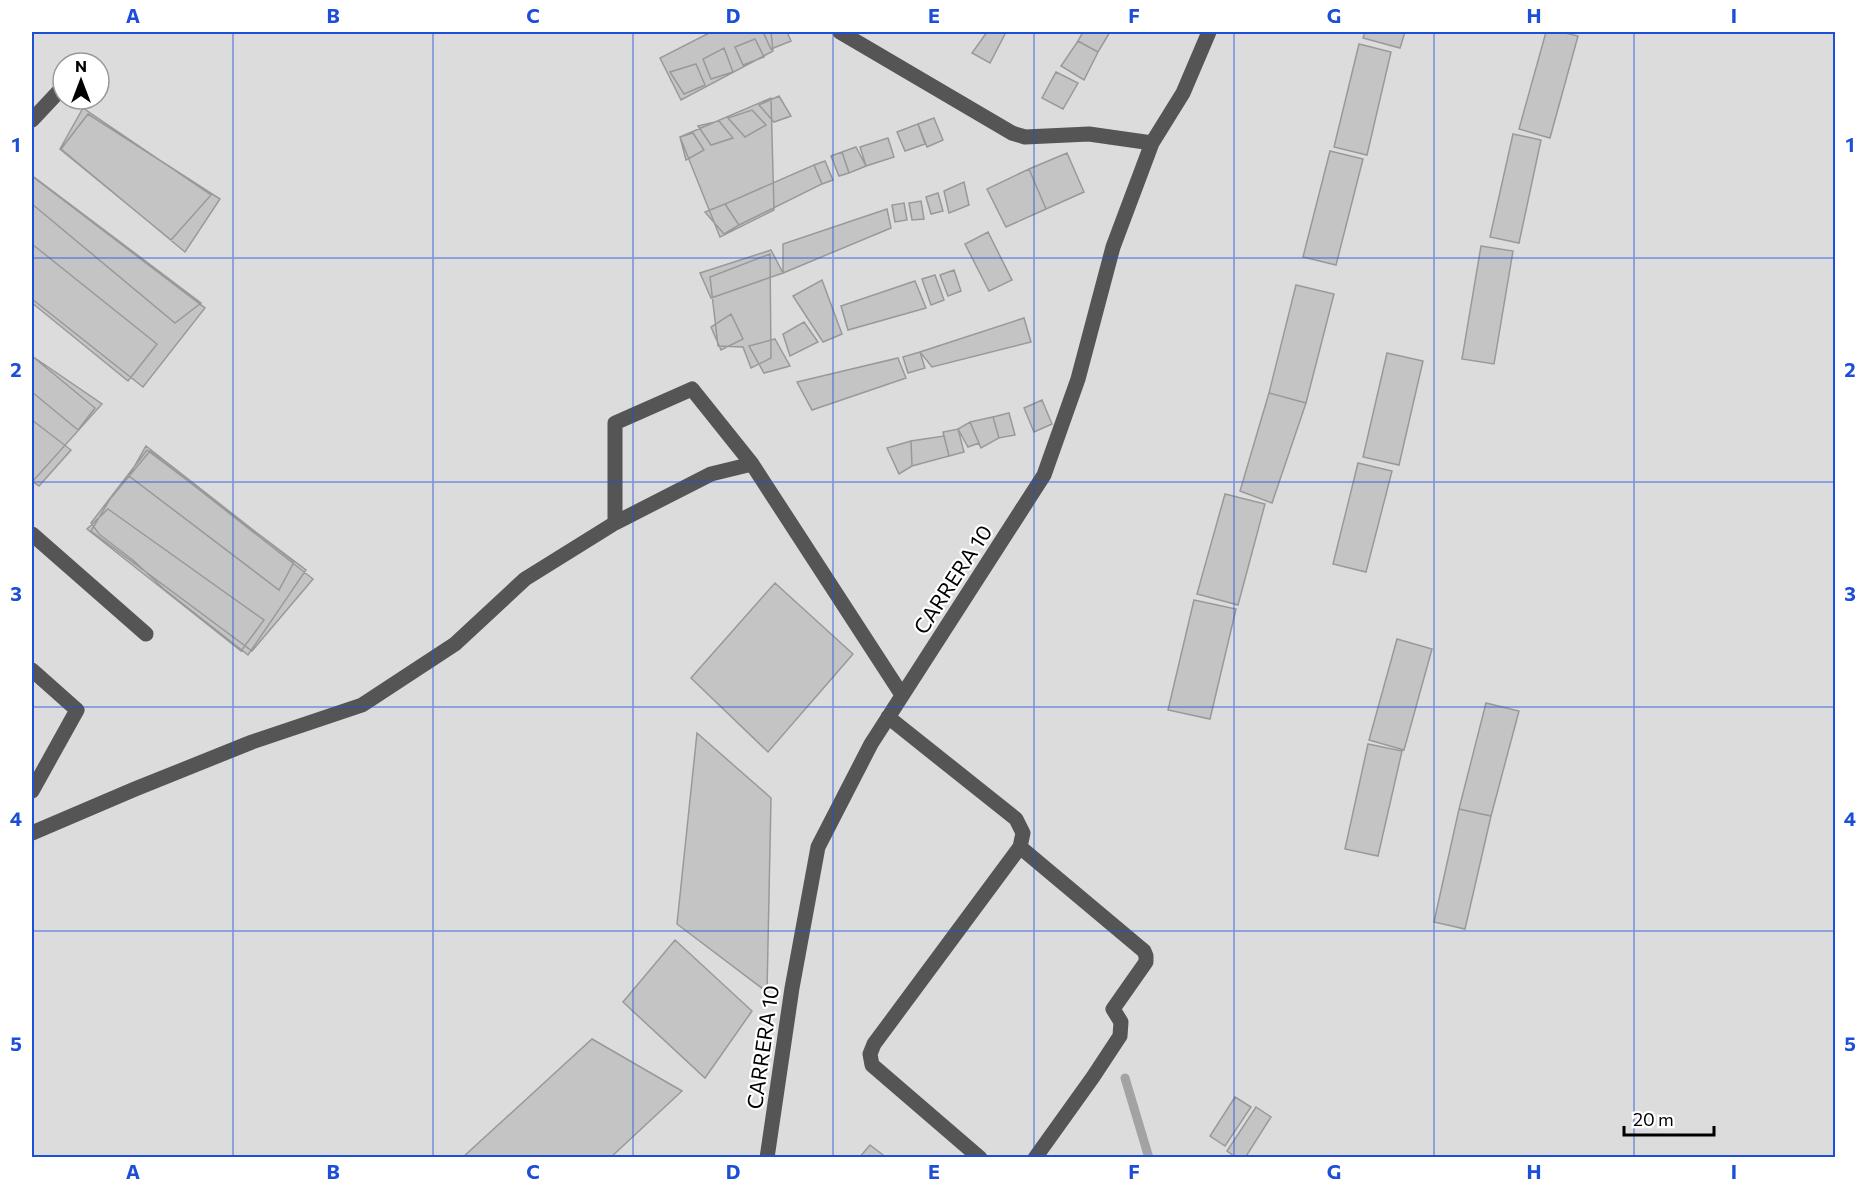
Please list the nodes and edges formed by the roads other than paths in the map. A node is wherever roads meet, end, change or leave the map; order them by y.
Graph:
1 (840, 32) edge
2 (1209, 32) edge
3 (51, 100) edge
4 (32, 120) edge
5 (1152, 143) junction
6 (752, 464) junction
7 (615, 523) junction
8 (32, 534) edge
9 (146, 634) dead end
10 (32, 670) edge
11 (902, 695) junction
12 (888, 717) junction
13 (32, 791) edge
14 (32, 833) edge
15 (1020, 847) junction
16 (767, 1158) edge
17 (980, 1158) edge
18 (1035, 1158) edge

1 - 5 street
2 - 5 street, CARRERA 10
3 - 4 street
5 - 11 street, CARRERA 10
6 - 7 street
6 - 7 street
6 - 11 street
7 - 14 street
8 - 9 street
10 - 13 street
11 - 12 street, CARRERA 10
12 - 15 street
12 - 16 street, CARRERA 10
15 - 17 street
15 - 18 street

